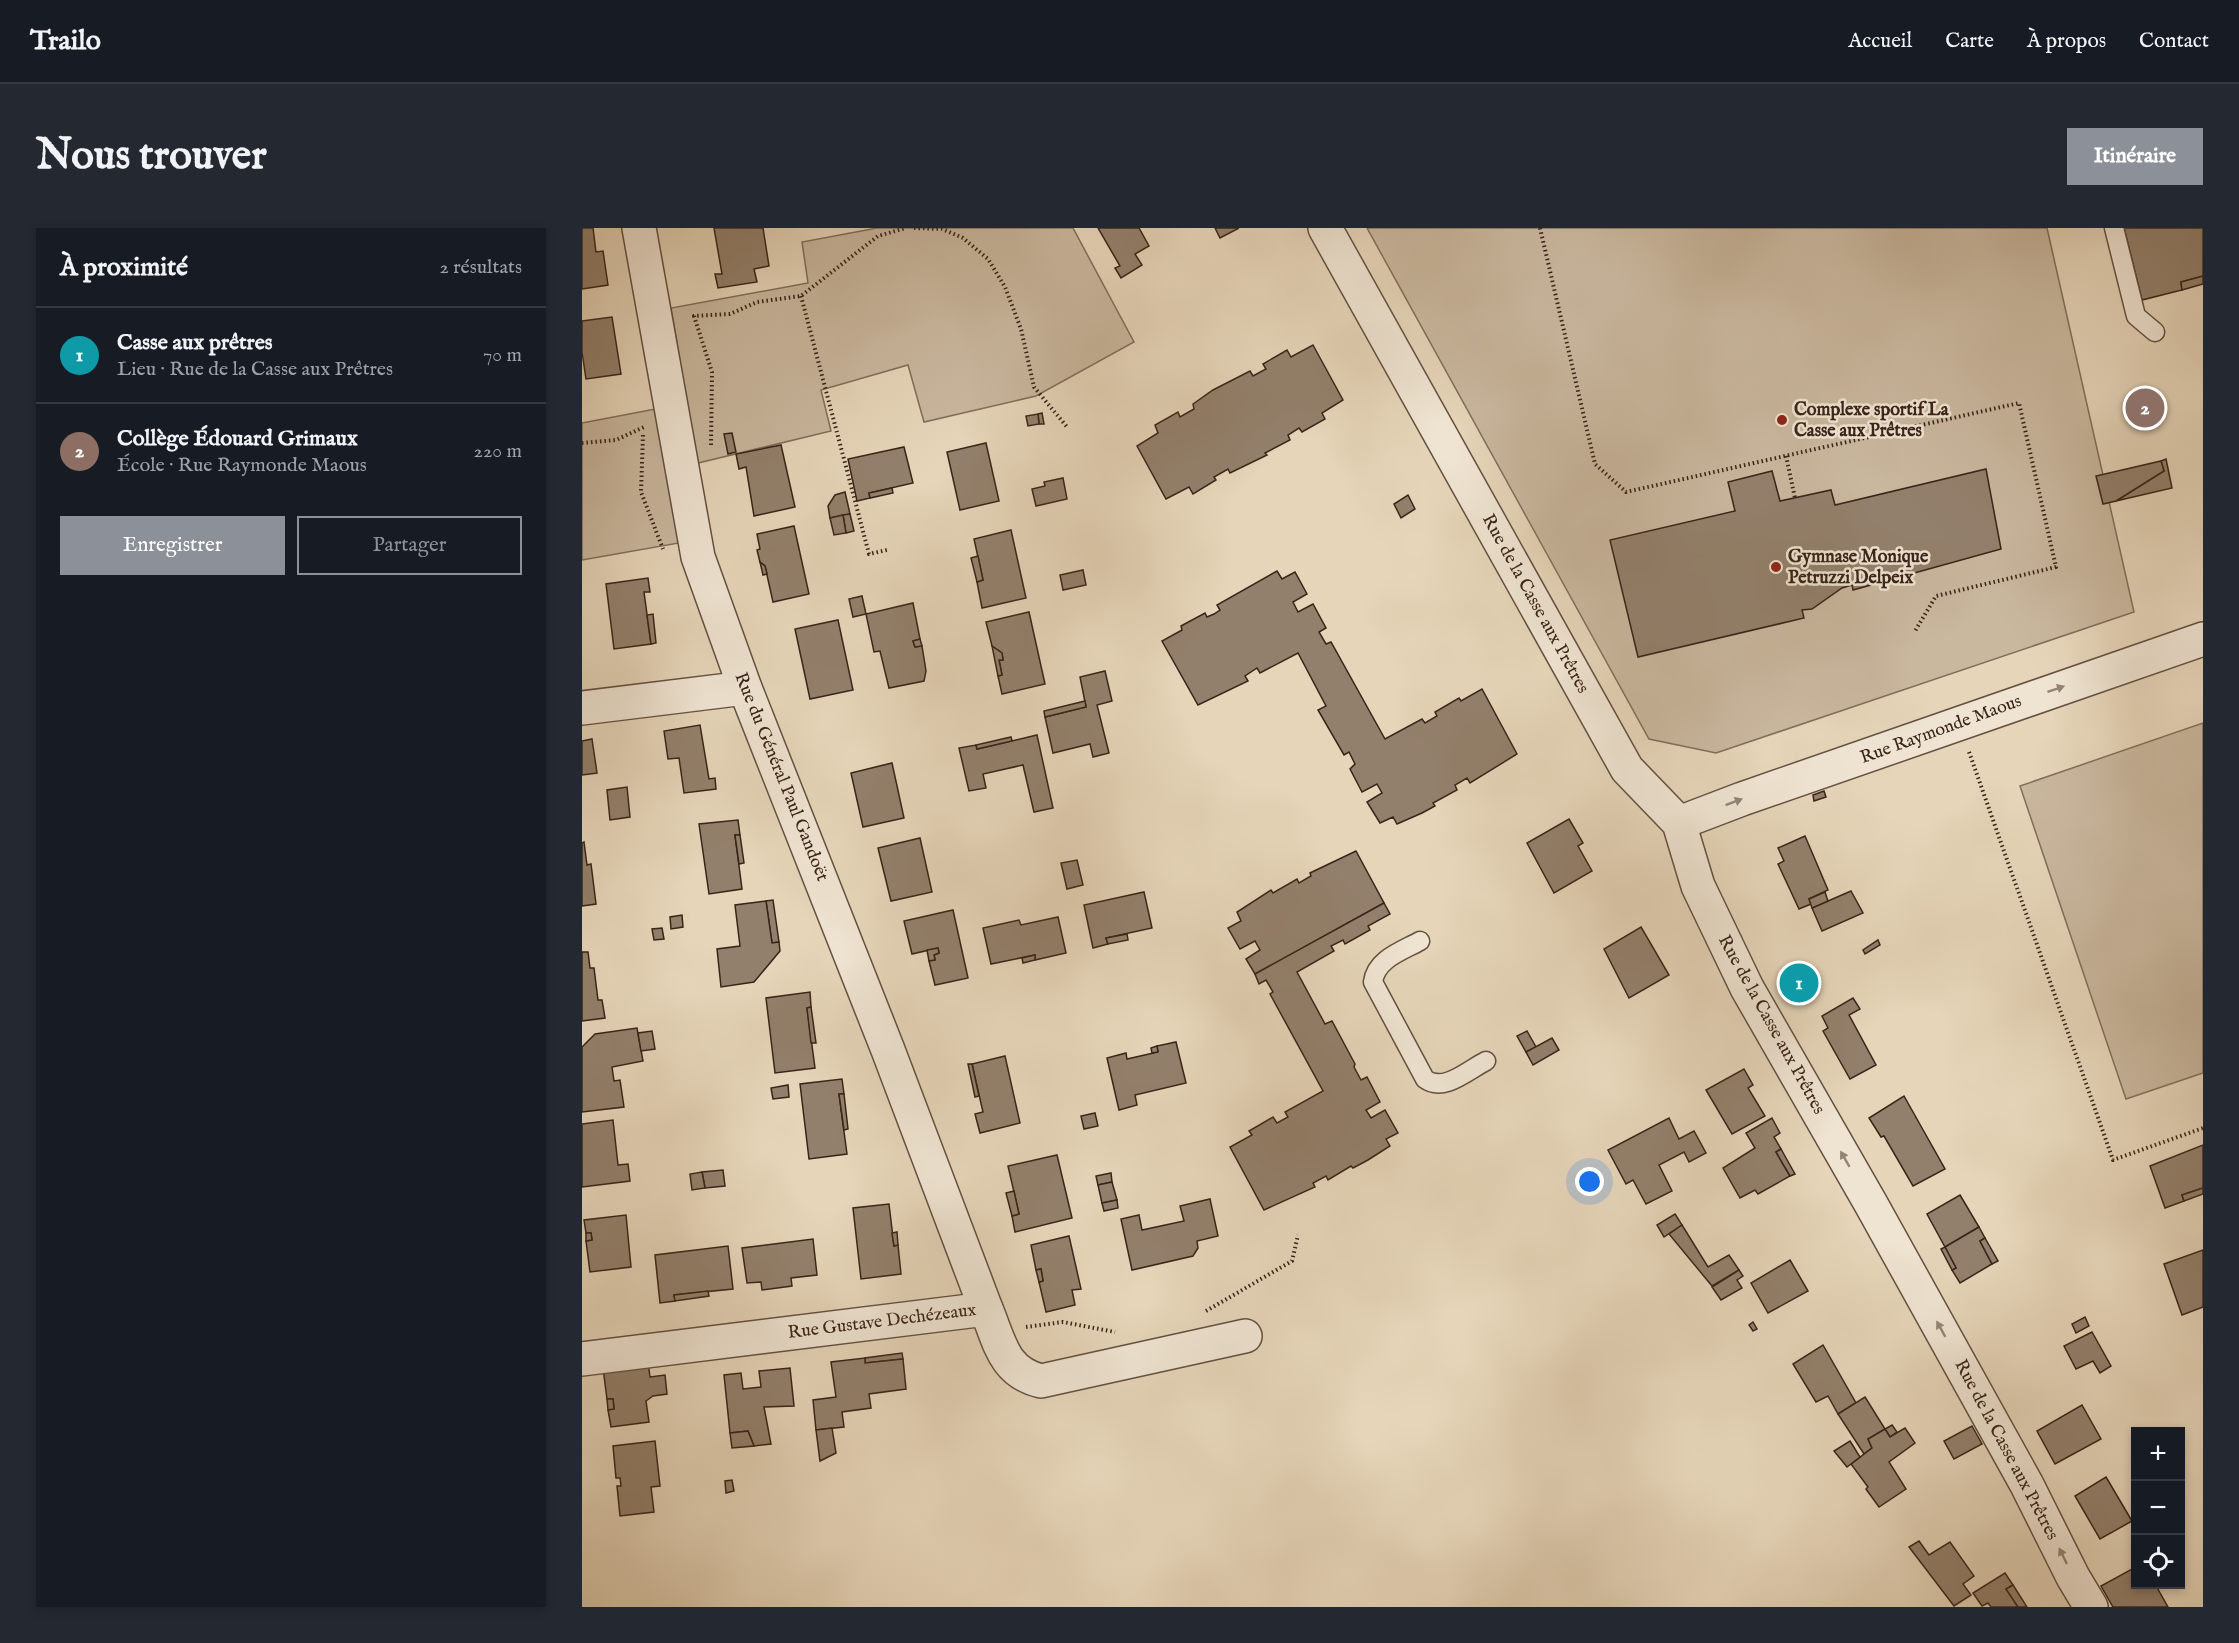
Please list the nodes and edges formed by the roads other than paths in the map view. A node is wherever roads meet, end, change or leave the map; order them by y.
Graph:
1 (639, 228) edge
2 (1325, 228) edge
3 (2114, 228) edge
4 (2155, 332) dead end
5 (2203, 639) edge
6 (745, 688) junction
7 (582, 708) edge
8 (1679, 823) junction
9 (1420, 941) dead end
10 (1486, 1061) dead end
11 (986, 1309) junction
12 (1245, 1336) dead end
13 (582, 1359) edge
14 (2091, 1607) edge

1 - 6 street, Rue du Général Paul Gandoët
2 - 8 street, Rue de la Casse aux Prêtres
3 - 4 lane
8 -> 5 street, Rue Raymonde Maous
6 - 7 street
6 - 11 street, Rue du Général Paul Gandoët
14 -> 8 street, Rue de la Casse aux Prêtres
9 - 10 lane
11 - 12 street, Rue Gustave Dechézeaux
11 - 13 street, Rue Gustave Dechézeaux

